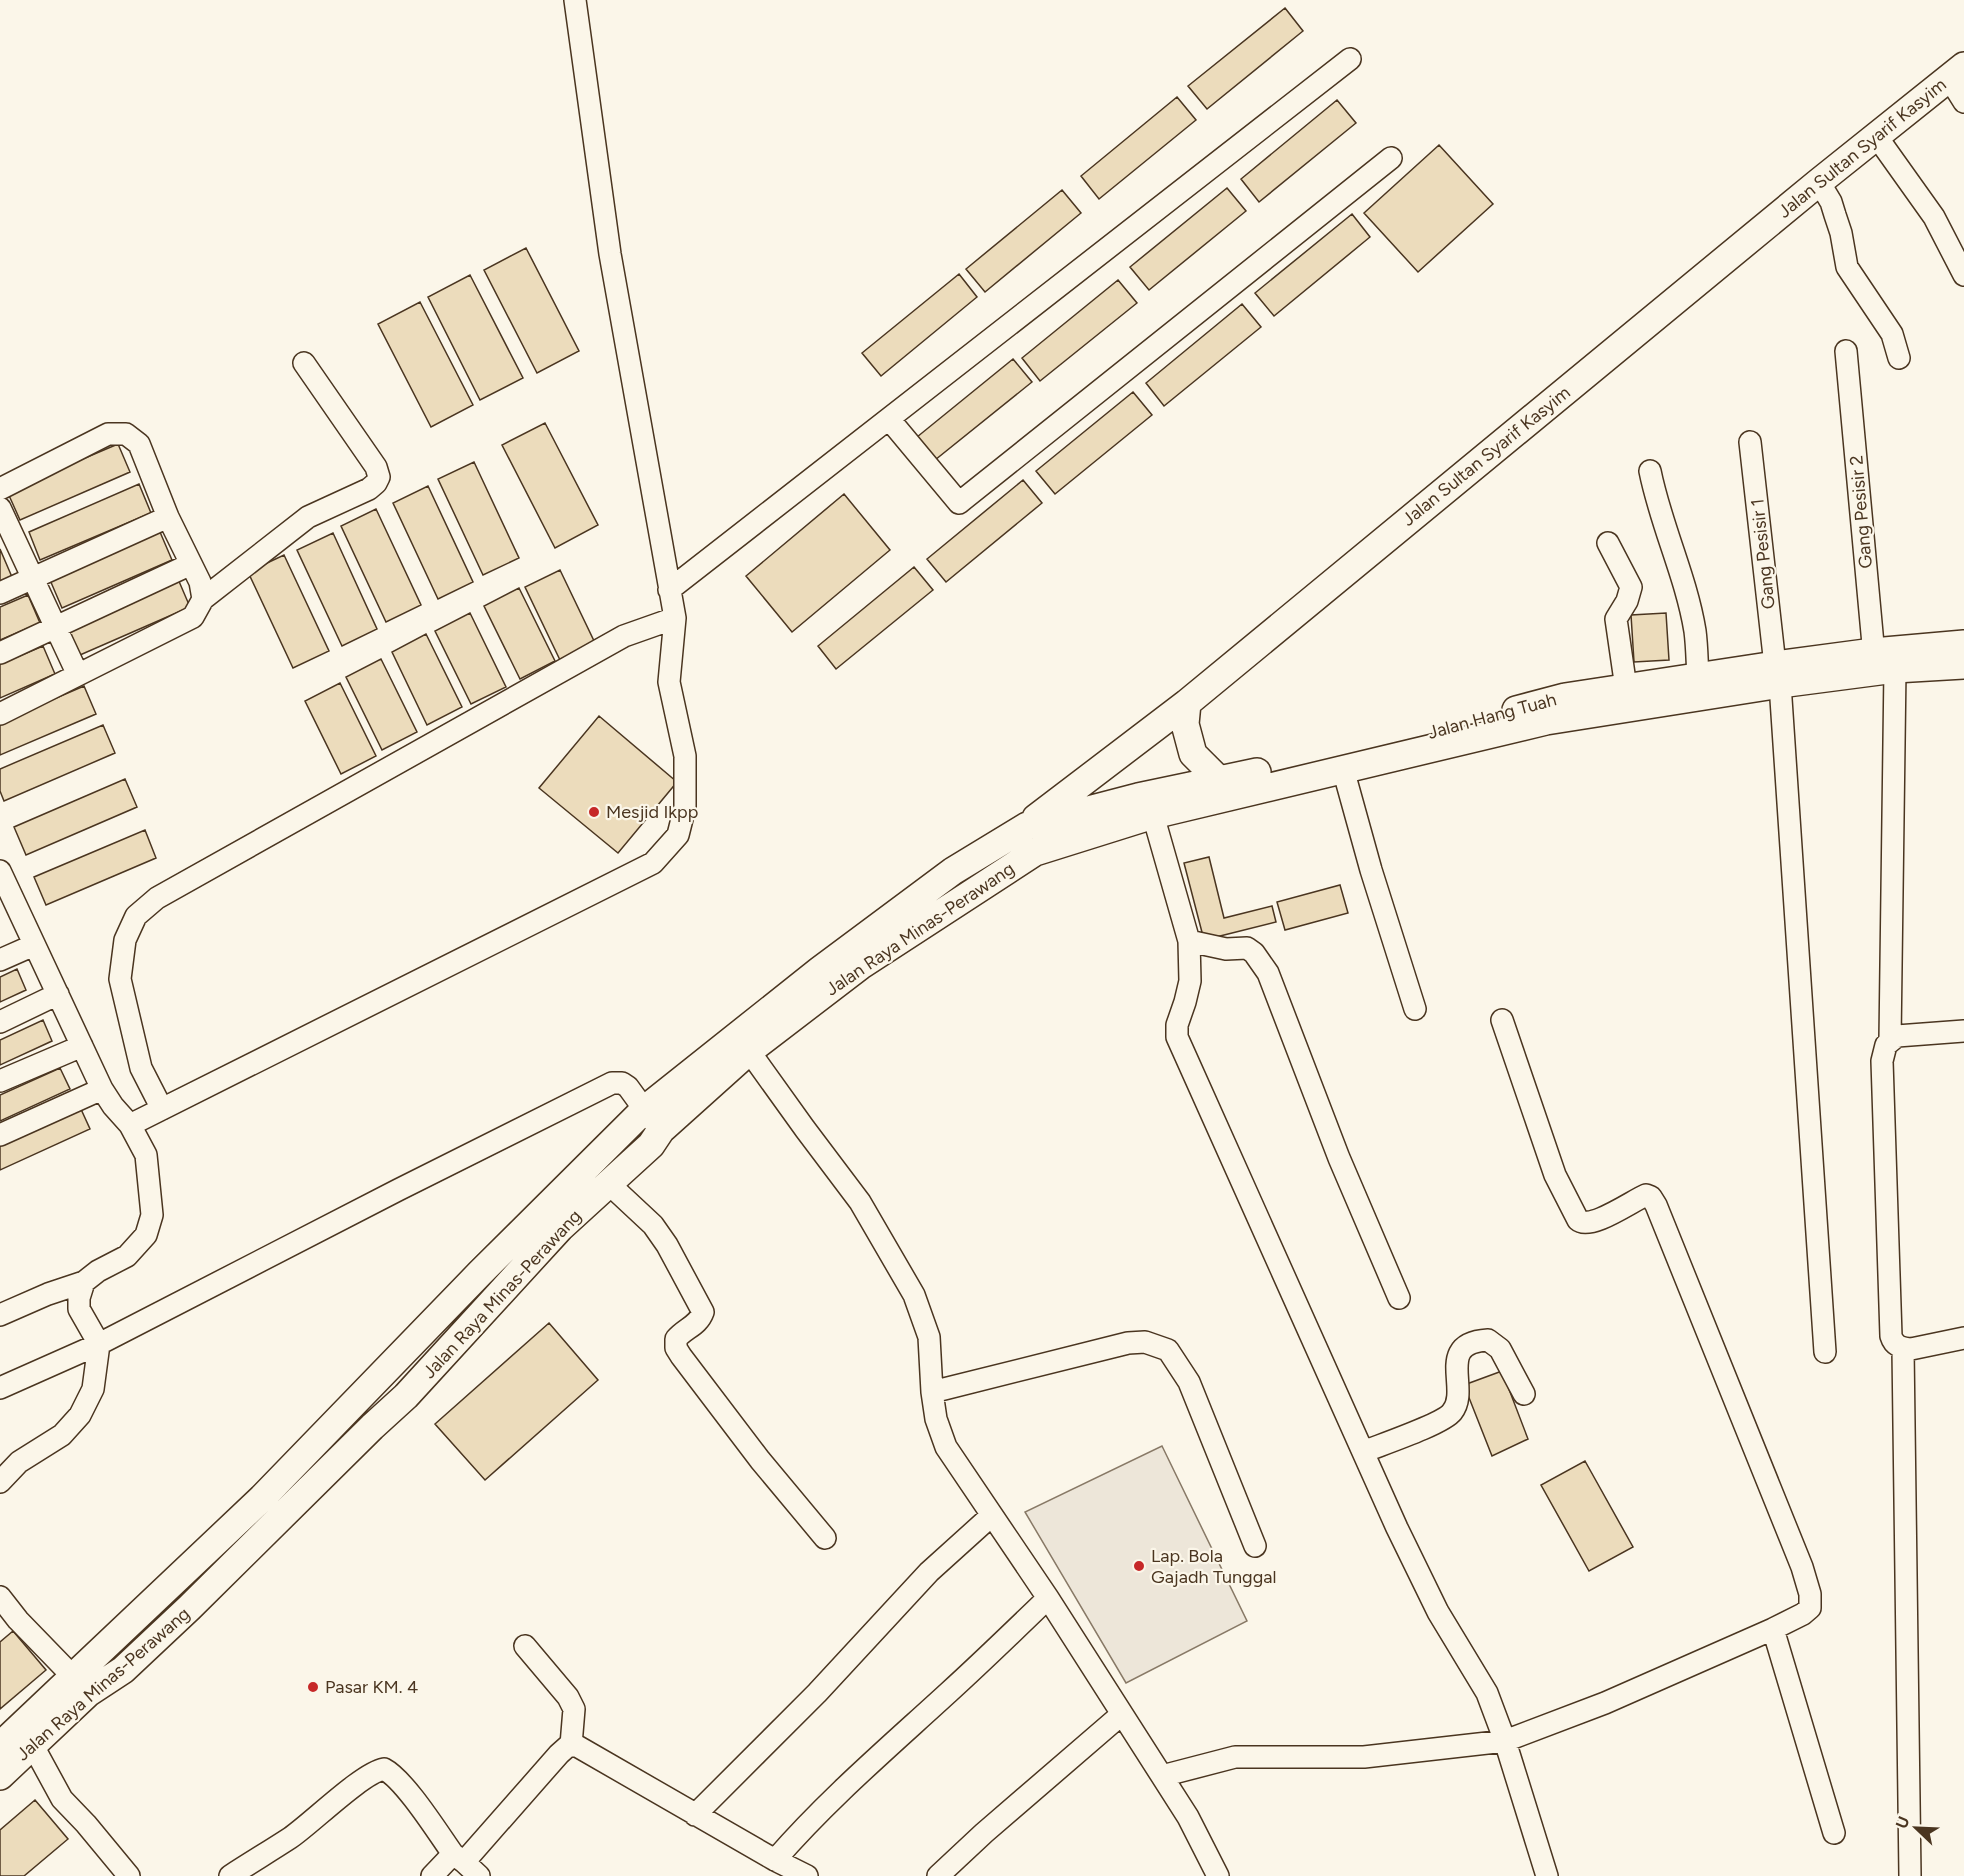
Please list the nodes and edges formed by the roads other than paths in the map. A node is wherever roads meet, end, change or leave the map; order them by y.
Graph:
1 (575, 0) edge
2 (1350, 59) dead end
3 (1956, 72) edge
4 (1964, 102) edge
5 (1877, 137) junction
6 (1391, 158) dead end
7 (1819, 182) junction
8 (1964, 275) edge
9 (1846, 351) dead end
10 (1899, 358) dead end
11 (304, 363) dead end
12 (889, 419) junction
13 (1750, 442) dead end
14 (1650, 471) dead end
15 (0, 489) edge
16 (0, 508) edge
17 (168, 517) junction
18 (1608, 543) dead end
19 (191, 564) junction
20 (33, 578) junction
21 (669, 590) junction
22 (0, 593) edge
23 (203, 599) junction
24 (675, 618) junction
25 (55, 626) junction
26 (1964, 644) edge
27 (0, 652) edge
28 (1881, 665) junction
29 (1964, 665) edge
30 (78, 675) junction
31 (1778, 675) junction
32 (1698, 677) junction
33 (1626, 688) junction
34 (1187, 703) junction
35 (0, 714) edge
36 (1343, 769) junction
37 (1218, 779) junction
38 (1153, 815) junction
39 (1026, 826) junction
40 (1035, 852) junction
41 (3, 884) edge
42 (1189, 941) junction
43 (34, 945) junction
44 (0, 960) edge
45 (58, 994) junction
46 (1415, 1009) dead end
47 (1502, 1020) dead end
48 (0, 1022) edge
49 (1964, 1031) edge
50 (1890, 1041) junction
51 (82, 1046) junction
52 (749, 1051) junction
53 (0, 1081) edge
54 (102, 1089) junction
55 (162, 1109) junction
56 (652, 1120) junction
57 (130, 1125) junction
58 (0, 1135) edge
59 (608, 1183) junction
60 (84, 1282) junction
61 (1399, 1298) dead end
62 (0, 1315) edge
63 (1964, 1338) edge
64 (99, 1344) junction
65 (1903, 1349) junction
66 (1824, 1352) dead end
67 (0, 1388) edge
68 (932, 1392) junction
69 (1524, 1394) dead end
70 (1363, 1452) junction
71 (0, 1482) edge
72 (991, 1516) junction
73 (825, 1538) dead end
74 (1255, 1546) dead end
75 (0, 1598) edge
76 (1048, 1598) junction
77 (1773, 1629) junction
78 (525, 1646) dead end
79 (80, 1684) junction
80 (1122, 1714) junction
81 (1505, 1741) junction
82 (32, 1744) junction
83 (0, 1746) edge
84 (571, 1746) junction
85 (0, 1776) edge
86 (1162, 1776) junction
87 (695, 1815) junction
88 (1834, 1833) dead end
89 (775, 1860) junction
90 (465, 1864) edge
91 (125, 1874) edge
92 (230, 1876) edge
93 (432, 1876) edge
94 (807, 1876) edge
95 (938, 1876) edge
96 (1218, 1876) edge
97 (1547, 1876) edge
98 (1910, 1876) edge

1 - 21 street
2 - 12 street
3 - 4 street
3 - 5 main road, Jalan Sultan Syarif Kasyim
5 - 7 main road, Jalan Sultan Syarif Kasyim
5 - 8 street
6 - 12 street
7 - 10 street
7 - 34 main road, Jalan Sultan Syarif Kasyim
9 - 28 street, Gang Pesisir 2
11 - 23 street
12 - 21 street
13 - 31 street, Gang Pesisir 1
14 - 32 street
15 - 17 street
16 - 20 street
17 - 19 street
17 - 20 street
18 - 33 street
19 - 23 street
19 - 25 street
20 - 22 street
20 - 25 street
21 - 24 street
23 - 30 street
24 - 55 street
24 - 55 street
25 - 27 street
25 - 30 street
26 - 28 main road, Jalan Hang Tuah
28 - 29 main road, Jalan Hang Tuah
28 - 31 main road, Jalan Hang Tuah
28 - 50 street, Gang Pesisir 2
30 - 35 street
31 - 32 main road, Jalan Hang Tuah
31 - 36 main road, Jalan Hang Tuah
31 - 66 street, Gang Pesisir 1
32 - 33 main road, Jalan Hang Tuah
33 - 37 main road, Jalan Hang Tuah
34 - 37 main road
34 - 39 main road, Jalan Sultan Syarif Kasyim
36 - 38 main road, Jalan Hang Tuah
36 - 46 street
37 - 39 main road, Jalan Hang Tuah
38 - 40 main road, Jalan Hang Tuah
38 - 42 street
39 - 40 main road
39 - 56 main road, Jalan Raya Minas-Perawang
40 - 52 main road, Jalan Raya Minas-Perawang
41 - 43 street
42 - 61 street
42 - 70 street
43 - 44 street
43 - 45 street
45 - 48 street
45 - 51 street
47 - 77 street
49 - 50 street
50 - 65 street, Gang Pesisir 2
51 - 53 street
51 - 54 street
52 - 56 main road, Jalan Raya Minas-Perawang
52 - 68 street
54 - 57 street
54 - 58 street
55 - 57 street
56 - 59 main road, Jalan Raya Minas-Perawang
56 - 64 street
56 - 79 main road, Jalan Raya Minas-Perawang
57 - 60 street
59 - 73 street
59 - 79 main road, Jalan Raya Minas-Perawang
60 - 62 street
60 - 64 street
63 - 65 street
64 - 67 street
64 - 71 street
65 - 98 street
68 - 72 street
68 - 74 street
69 - 70 street
70 - 81 street
72 - 76 street
72 - 87 street
75 - 79 street
76 - 80 street
76 - 89 street
77 - 81 street
77 - 88 street
78 - 84 street
79 - 82 main road, Jalan Raya Minas-Perawang
79 - 83 main road, Jalan Raya Minas-Perawang
80 - 86 street
80 - 95 street
81 - 86 street
81 - 97 street
82 - 85 main road, Jalan Raya Minas-Perawang
82 - 91 street
84 - 87 street
84 - 90 street
86 - 96 street
87 - 89 street
89 - 94 street
90 - 92 street
90 - 93 street

